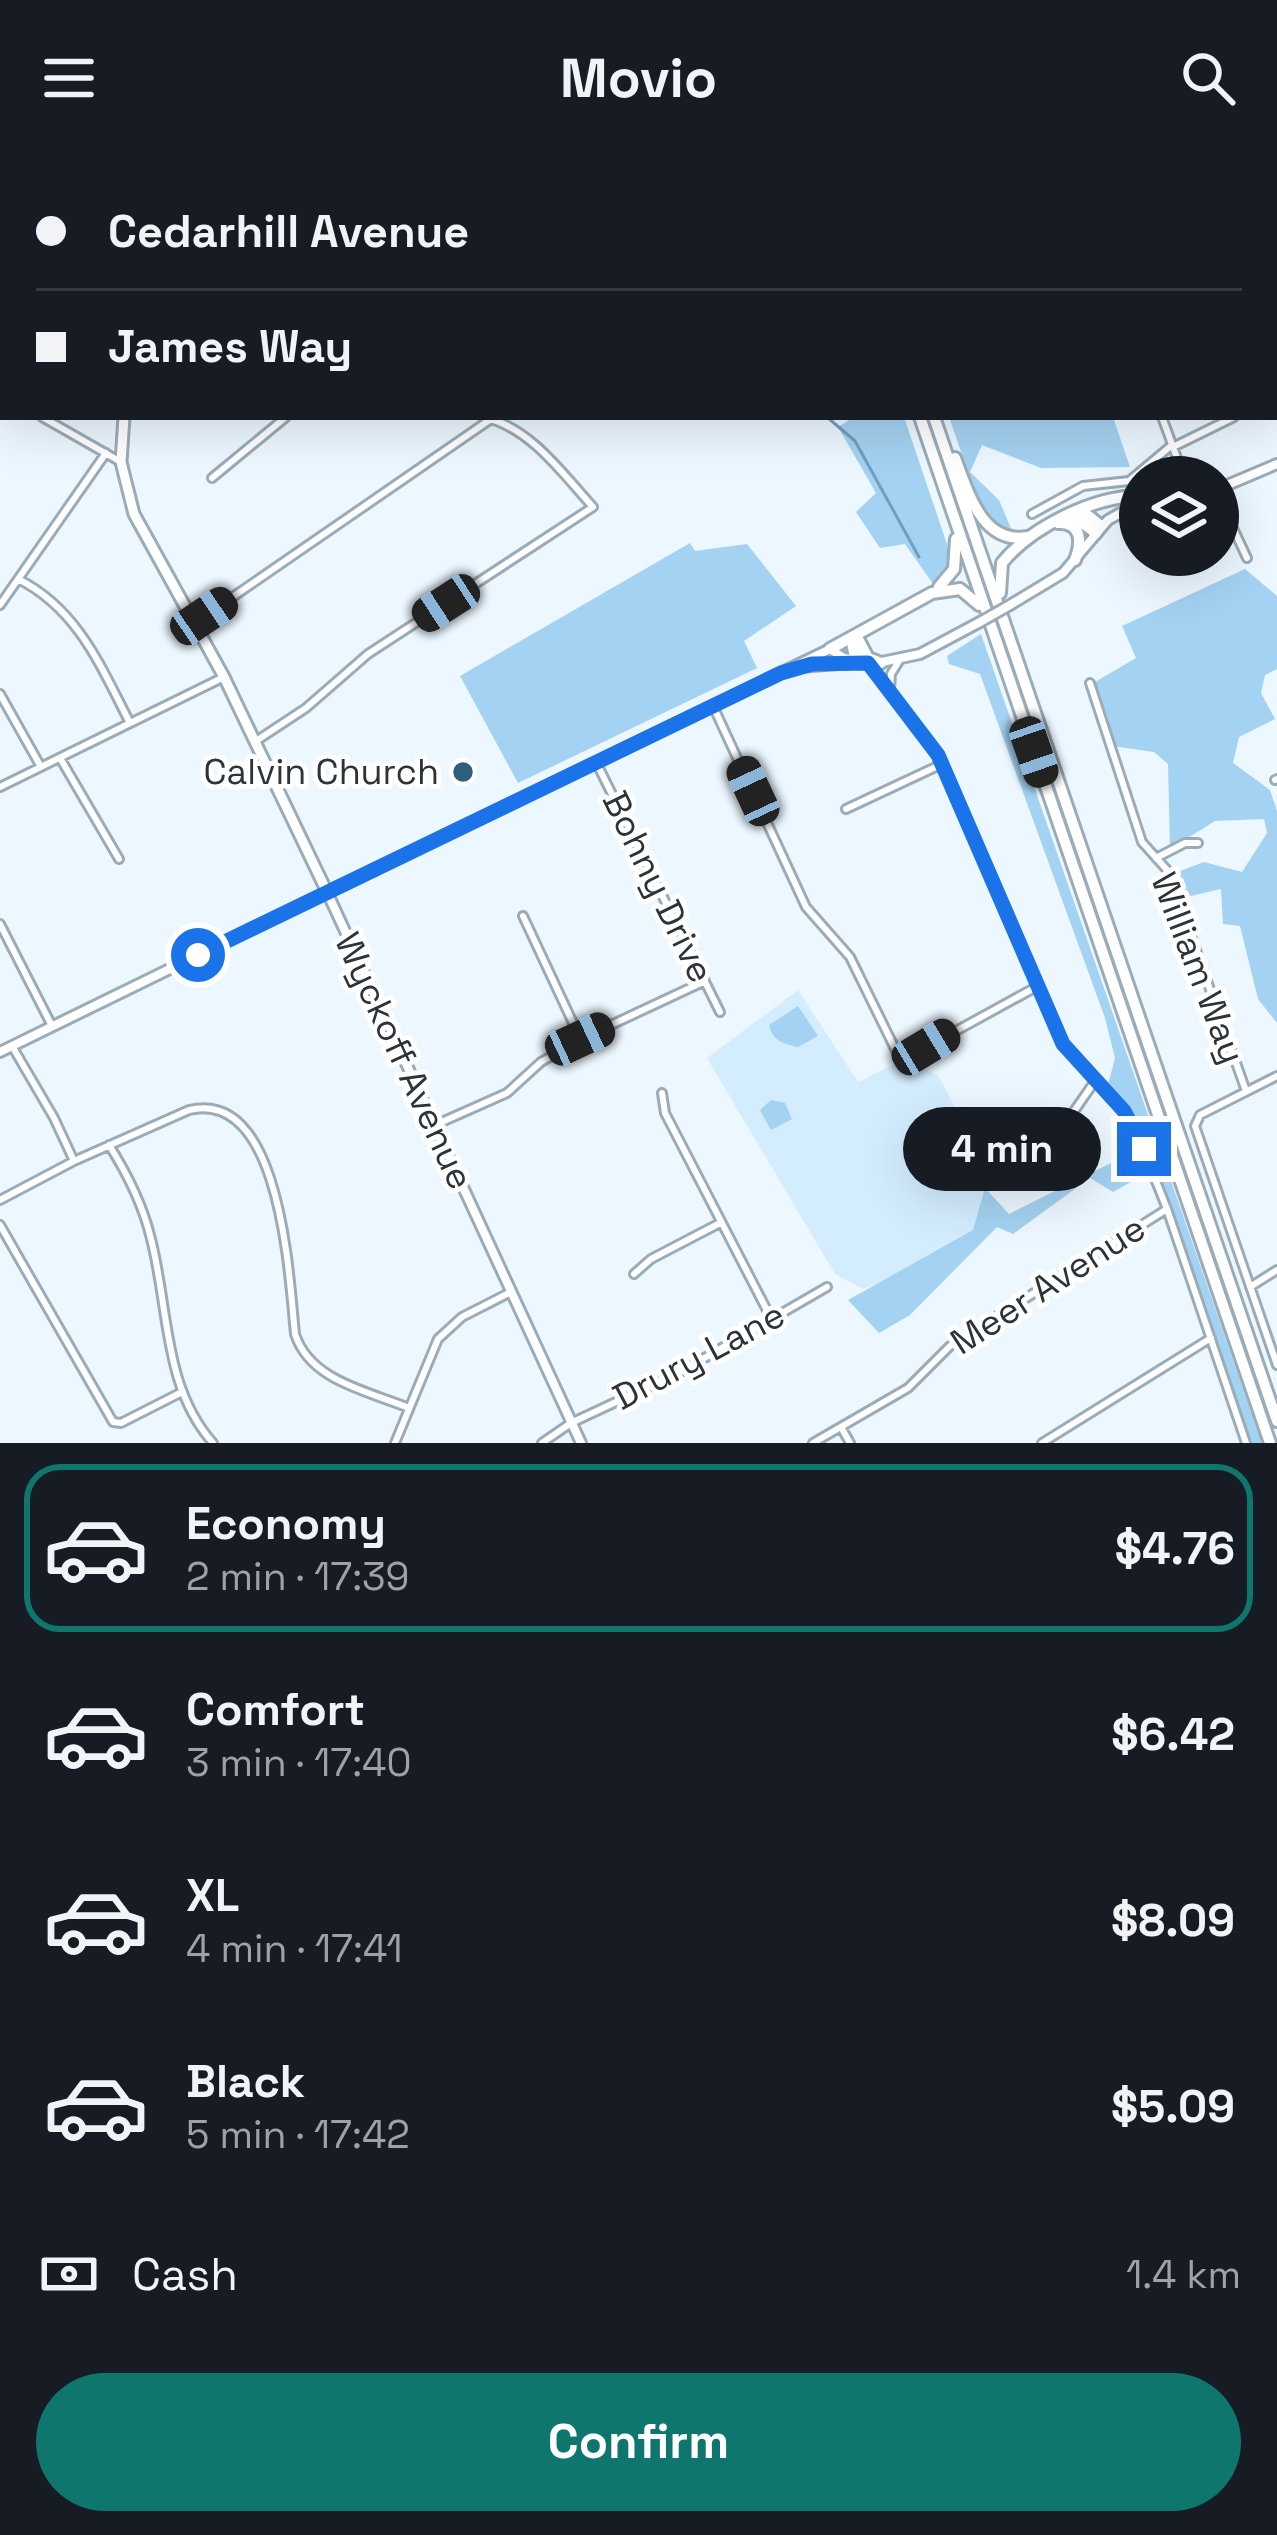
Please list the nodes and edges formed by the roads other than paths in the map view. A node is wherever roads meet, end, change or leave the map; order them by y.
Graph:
1 (47, 420) edge
2 (124, 420) edge
3 (282, 420) edge
4 (486, 420) edge
5 (493, 420) edge
6 (921, 420) edge
7 (936, 420) edge
8 (936, 420) edge
9 (1163, 420) edge
10 (1228, 420) edge
11 (1172, 446) junction
12 (106, 453) junction
13 (1176, 456) edge
14 (121, 462) junction
15 (936, 464) junction
16 (1277, 464) edge
17 (212, 478) dead end
18 (1239, 482) edge
19 (1119, 498) edge
20 (1032, 514) dead end
21 (1069, 514) junction
22 (1119, 514) edge
23 (1054, 524) junction
24 (1098, 530) junction
25 (1037, 534) junction
26 (1239, 540) edge
27 (1247, 558) dead end
28 (1075, 560) junction
29 (18, 579) junction
30 (932, 593) junction
31 (0, 605) edge
32 (194, 623) junction
33 (856, 635) junction
34 (830, 649) junction
35 (899, 661) junction
36 (874, 663) junction
37 (1005, 666) junction
38 (781, 673) junction
39 (224, 677) junction
40 (1090, 682) dead end
41 (0, 694) edge
42 (891, 694) junction
43 (713, 706) junction
44 (1034, 712) junction
45 (130, 723) junction
46 (256, 741) junction
47 (60, 758) junction
48 (596, 762) junction
49 (942, 764) junction
50 (40, 767) junction
51 (0, 787) edge
52 (846, 809) dead end
53 (1198, 844) dead end
54 (1156, 858) junction
55 (119, 859) dead end
56 (327, 892) junction
57 (523, 916) dead end
58 (0, 924) edge
59 (705, 981) junction
60 (1038, 986) junction
61 (720, 1012) dead end
62 (52, 1026) junction
63 (580, 1039) junction
64 (12, 1046) junction
65 (0, 1052) edge
66 (1277, 1076) edge
67 (1095, 1081) junction
68 (1246, 1091) junction
69 (662, 1093) dead end
70 (434, 1125) junction
71 (109, 1145) junction
72 (74, 1161) junction
73 (1004, 1163) dead end
74 (0, 1200) edge
75 (1167, 1209) junction
76 (719, 1222) junction
77 (0, 1225) edge
78 (1277, 1270) edge
79 (634, 1274) dead end
80 (826, 1287) dead end
81 (1250, 1287) junction
82 (509, 1293) junction
83 (771, 1318) junction
84 (1210, 1338) junction
85 (1277, 1365) edge
86 (182, 1392) junction
87 (409, 1408) junction
88 (1277, 1421) edge
89 (571, 1423) junction
90 (842, 1427) junction
91 (213, 1443) edge
92 (395, 1443) edge
93 (542, 1443) edge
94 (581, 1443) edge
95 (813, 1443) edge
96 (850, 1443) edge
97 (1042, 1443) edge
98 (1246, 1443) edge
99 (1270, 1443) edge

1 - 12 street
2 - 14 main road, Wyckoff Avenue
3 - 17 street
4 - 32 street
5 - 46 street
6 - 15 highway
7 - 25 highway
8 - 44 highway
9 - 11 street
10 - 11 street
11 - 13 street
11 - 20 street
12 - 14 street
12 - 29 street
14 - 32 main road, Wyckoff Avenue
15 - 30 highway
15 - 37 highway
16 - 18 main road
19 - 21 highway
21 - 23 highway
21 - 24 highway
22 - 24 main road
23 - 24 highway
23 - 25 highway
23 - 28 highway
24 - 28 main road
25 - 44 highway
26 - 27 street
28 - 35 main road, bridge
29 - 31 street
29 - 45 street
30 - 33 highway
30 - 37 highway
32 - 39 main road, Wyckoff Avenue
33 - 34 highway
33 - 36 highway
34 - 36 main road
34 - 38 main road
35 - 36 main road
35 - 42 street
36 - 38 main road
36 - 42 street
37 - 99 highway
38 - 43 main road
39 - 45 street
39 - 46 main road, Wyckoff Avenue
40 - 54 street, William Way
41 - 50 street
42 - 49 street
43 - 48 main road
43 - 60 street
44 - 88 highway
45 - 47 street
46 - 56 main road, Wyckoff Avenue
47 - 50 street
47 - 55 street
48 - 56 main road
48 - 59 street, Bohny Drive
49 - 52 street
49 - 60 street
50 - 51 street
53 - 54 street
54 - 68 street, William Way
56 - 62 main road
56 - 70 main road, Wyckoff Avenue
57 - 63 street
58 - 62 street
59 - 61 street, Bohny Drive
59 - 63 street
60 - 67 street
62 - 64 main road
63 - 70 street
64 - 65 main road
64 - 72 street
66 - 68 street
67 - 73 street
67 - 75 street
68 - 81 street, William Way
69 - 76 street
70 - 82 main road, Wyckoff Avenue
71 - 72 street
71 - 86 street
71 - 87 street
72 - 74 street
75 - 84 street
75 - 90 street, Meer Avenue
76 - 79 street
76 - 83 street
77 - 86 street
78 - 81 street
80 - 83 street, Drury Lane
81 - 85 street, William Way
82 - 87 street
82 - 89 main road, Wyckoff Avenue
83 - 89 street, Drury Lane
84 - 97 street
84 - 98 street
86 - 91 street
87 - 92 street
89 - 93 street, Drury Lane
89 - 94 main road, Wyckoff Avenue
90 - 95 street, Meer Avenue
90 - 96 street

